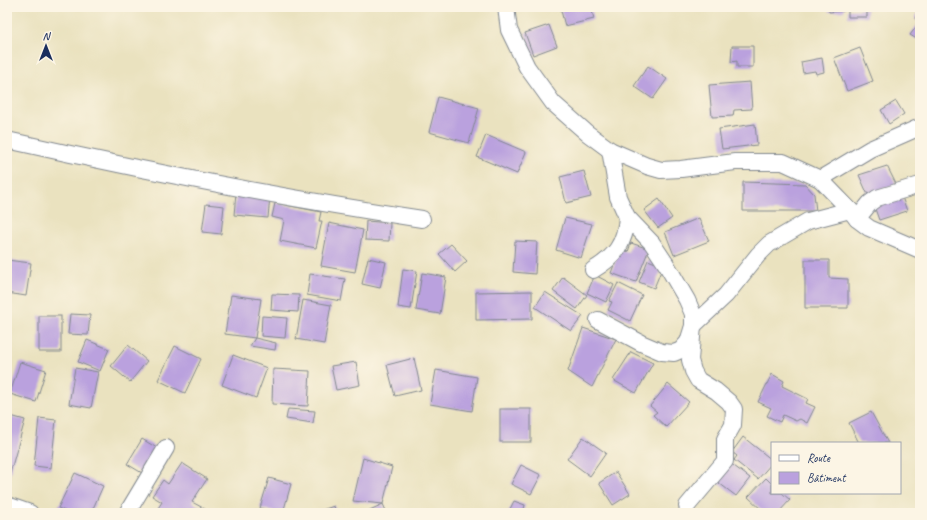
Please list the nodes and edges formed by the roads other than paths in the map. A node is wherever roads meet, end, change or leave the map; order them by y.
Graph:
1 (506, 7) edge
2 (920, 127) edge
3 (7, 140) edge
4 (610, 150) junction
5 (820, 179) junction
6 (920, 185) edge
7 (854, 214) junction
8 (627, 217) junction
9 (422, 220) dead end
10 (920, 250) edge
11 (593, 270) dead end
12 (598, 320) dead end
13 (693, 326) junction
14 (166, 448) dead end
15 (7, 505) edge
16 (687, 506) dead end
17 (30, 513) edge
18 (127, 513) edge

1 - 4 street
2 - 5 street
3 - 9 street
4 - 5 street
4 - 8 street
5 - 7 street
6 - 7 street
7 - 10 street
7 - 13 street
8 - 11 street
8 - 13 street
12 - 13 street
13 - 16 street
14 - 18 street
15 - 17 street

